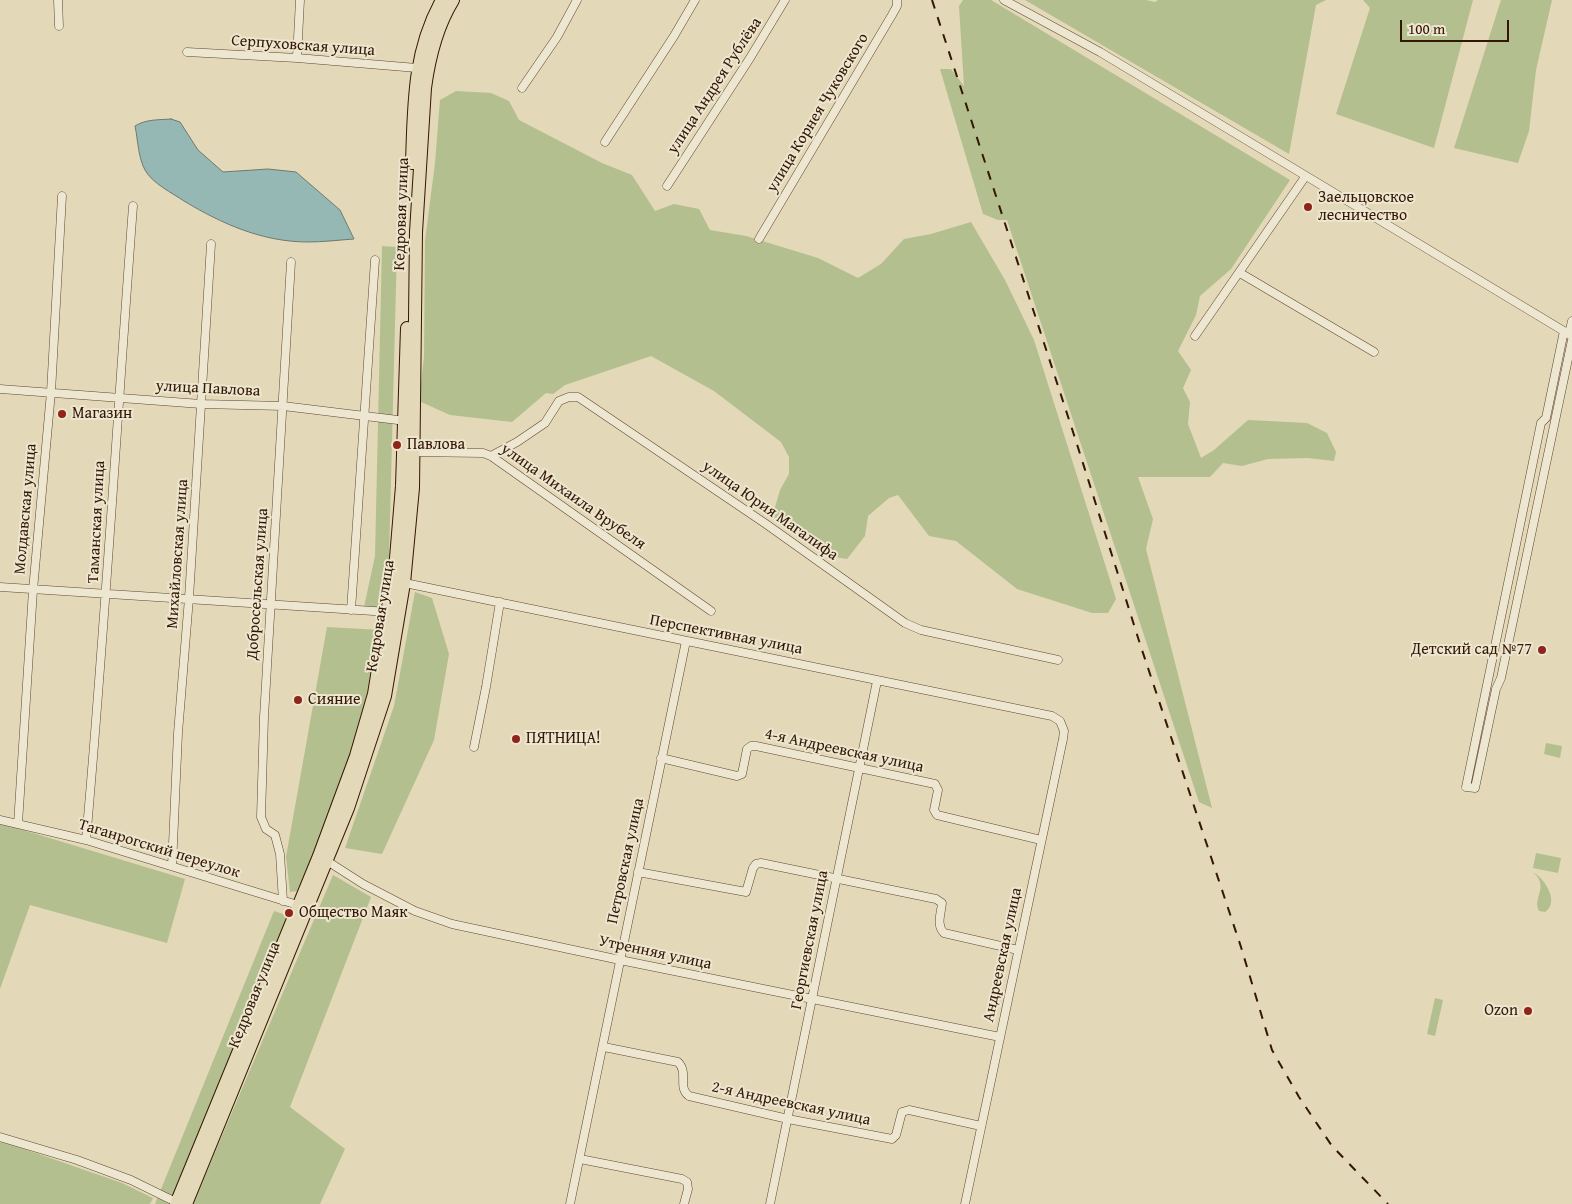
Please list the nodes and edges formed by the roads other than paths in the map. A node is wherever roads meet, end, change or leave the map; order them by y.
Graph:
1 (58, 0) edge
2 (300, 0) edge
3 (442, 0) edge
4 (453, 0) edge
5 (577, 0) edge
6 (695, 0) edge
7 (785, 0) edge
8 (897, 0) edge
9 (1004, 0) edge
10 (59, 26) dead end
11 (186, 52) dead end
12 (297, 58) junction
13 (418, 68) junction
14 (522, 88) dead end
15 (605, 142) dead end
16 (1305, 177) junction
17 (667, 186) dead end
18 (62, 196) dead end
19 (132, 206) dead end
20 (760, 239) dead end
21 (211, 244) dead end
22 (375, 260) dead end
23 (291, 262) dead end
24 (1240, 273) junction
25 (1572, 321) edge
26 (1569, 335) edge
27 (1195, 336) dead end
28 (1374, 352) dead end
29 (0, 389) edge
30 (51, 392) junction
31 (118, 397) junction
32 (201, 404) junction
33 (283, 406) junction
34 (364, 415) junction
35 (409, 422) junction
36 (408, 452) junction
37 (491, 456) junction
38 (399, 582) junction
39 (0, 587) edge
40 (33, 590) junction
41 (106, 592) junction
42 (189, 598) junction
43 (500, 602) junction
44 (271, 605) junction
45 (351, 610) junction
46 (712, 610) dead end
47 (394, 612) junction
48 (686, 641) junction
49 (1058, 660) dead end
50 (877, 680) junction
51 (1052, 716) joint
52 (474, 747) dead end
53 (661, 758) junction
54 (858, 767) junction
55 (0, 820) edge
56 (18, 824) junction
57 (86, 840) junction
58 (1041, 840) junction
59 (323, 858) junction
60 (172, 866) junction
61 (638, 872) junction
62 (836, 879) junction
63 (283, 901) junction
64 (303, 907) junction
65 (1018, 950) junction
66 (620, 960) junction
67 (812, 999) junction
68 (1000, 1037) junction
69 (604, 1047) junction
70 (788, 1119) junction
71 (981, 1126) junction
72 (0, 1137) edge
73 (580, 1159) junction
74 (180, 1204) edge
75 (570, 1204) edge
76 (684, 1204) edge
77 (770, 1204) edge
78 (965, 1204) edge

1 - 10 street
2 - 12 street
3 - 13 main road, Кедровая улица
4 - 35 main road, Кедровая улица
5 - 14 street
6 - 15 street
7 - 17 street, улица Андрея Рублёва
8 - 20 street, улица Корнея Чуковского
9 - 16 street
11 - 12 street, Серпуховская улица
12 - 13 street, Серпуховская улица
13 - 35 main road, Кедровая улица
16 - 24 street
16 - 26 street
18 - 30 street, Молдавская улица
19 - 31 street, Таманская улица
21 - 32 street, Михайловская улица
22 - 34 street, Кедровая улица
23 - 33 street, Добросельская улица
24 - 27 street
24 - 28 street
25 - 26 street
26 - 26 street
29 - 30 street, улица Павлова
30 - 31 street, улица Павлова
30 - 40 street, Молдавская улица
31 - 32 street, улица Павлова
31 - 41 street, Таманская улица
32 - 33 street, улица Павлова
32 - 42 street, Михайловская улица
33 - 34 street, улица Павлова
33 - 44 street, Добросельская улица
34 - 35 street, улица Павлова
34 - 45 street, Кедровая улица
35 - 36 main road, Кедровая улица
36 - 37 street, улица Михаила Врубеля
36 - 38 main road, Кедровая улица
37 - 46 street, улица Михаила Врубеля
37 - 49 street, улица Юрия Магалифа
38 - 43 street, Перспективная улица
38 - 47 main road, Кедровая улица
39 - 40 street
40 - 41 street
40 - 56 street, Молдавская улица
41 - 42 street
41 - 57 street, Таманская улица
42 - 44 street
42 - 60 street, Михайловская улица
43 - 48 street, Перспективная улица
43 - 52 street
44 - 45 street
44 - 63 street, Добросельская улица
45 - 47 street
47 - 59 main road, Кедровая улица
48 - 50 street, Перспективная улица
48 - 53 street, Петровская улица
50 - 51 street, Перспективная улица
50 - 54 street, Георгиевская улица
51 - 58 street, Андреевская улица
53 - 54 street, 4-я Андреевская улица
53 - 61 street, Петровская улица
54 - 58 street, 4-я Андреевская улица
54 - 62 street, Георгиевская улица
55 - 56 street, Таганрогский переулок
56 - 57 street, Таганрогский переулок
57 - 60 street, Таганрогский переулок
58 - 65 street, Андреевская улица
59 - 64 main road, Кедровая улица
59 - 66 street, Утренняя улица
60 - 63 street, Таганрогский переулок
61 - 62 street
61 - 66 street, Петровская улица
62 - 65 street
62 - 67 street, Георгиевская улица
63 - 64 street, Таганрогский переулок
64 - 74 main road, Кедровая улица
65 - 68 street, Андреевская улица
66 - 67 street, Утренняя улица
66 - 69 street, Петровская улица
67 - 68 street, Утренняя улица
67 - 70 street, Георгиевская улица
68 - 71 street, Андреевская улица
69 - 70 street, 2-я Андреевская улица
69 - 73 street, Петровская улица
70 - 71 street, 2-я Андреевская улица
70 - 77 street, Георгиевская улица
71 - 78 street, Андреевская улица
72 - 74 street
73 - 75 street, Петровская улица
73 - 76 street

